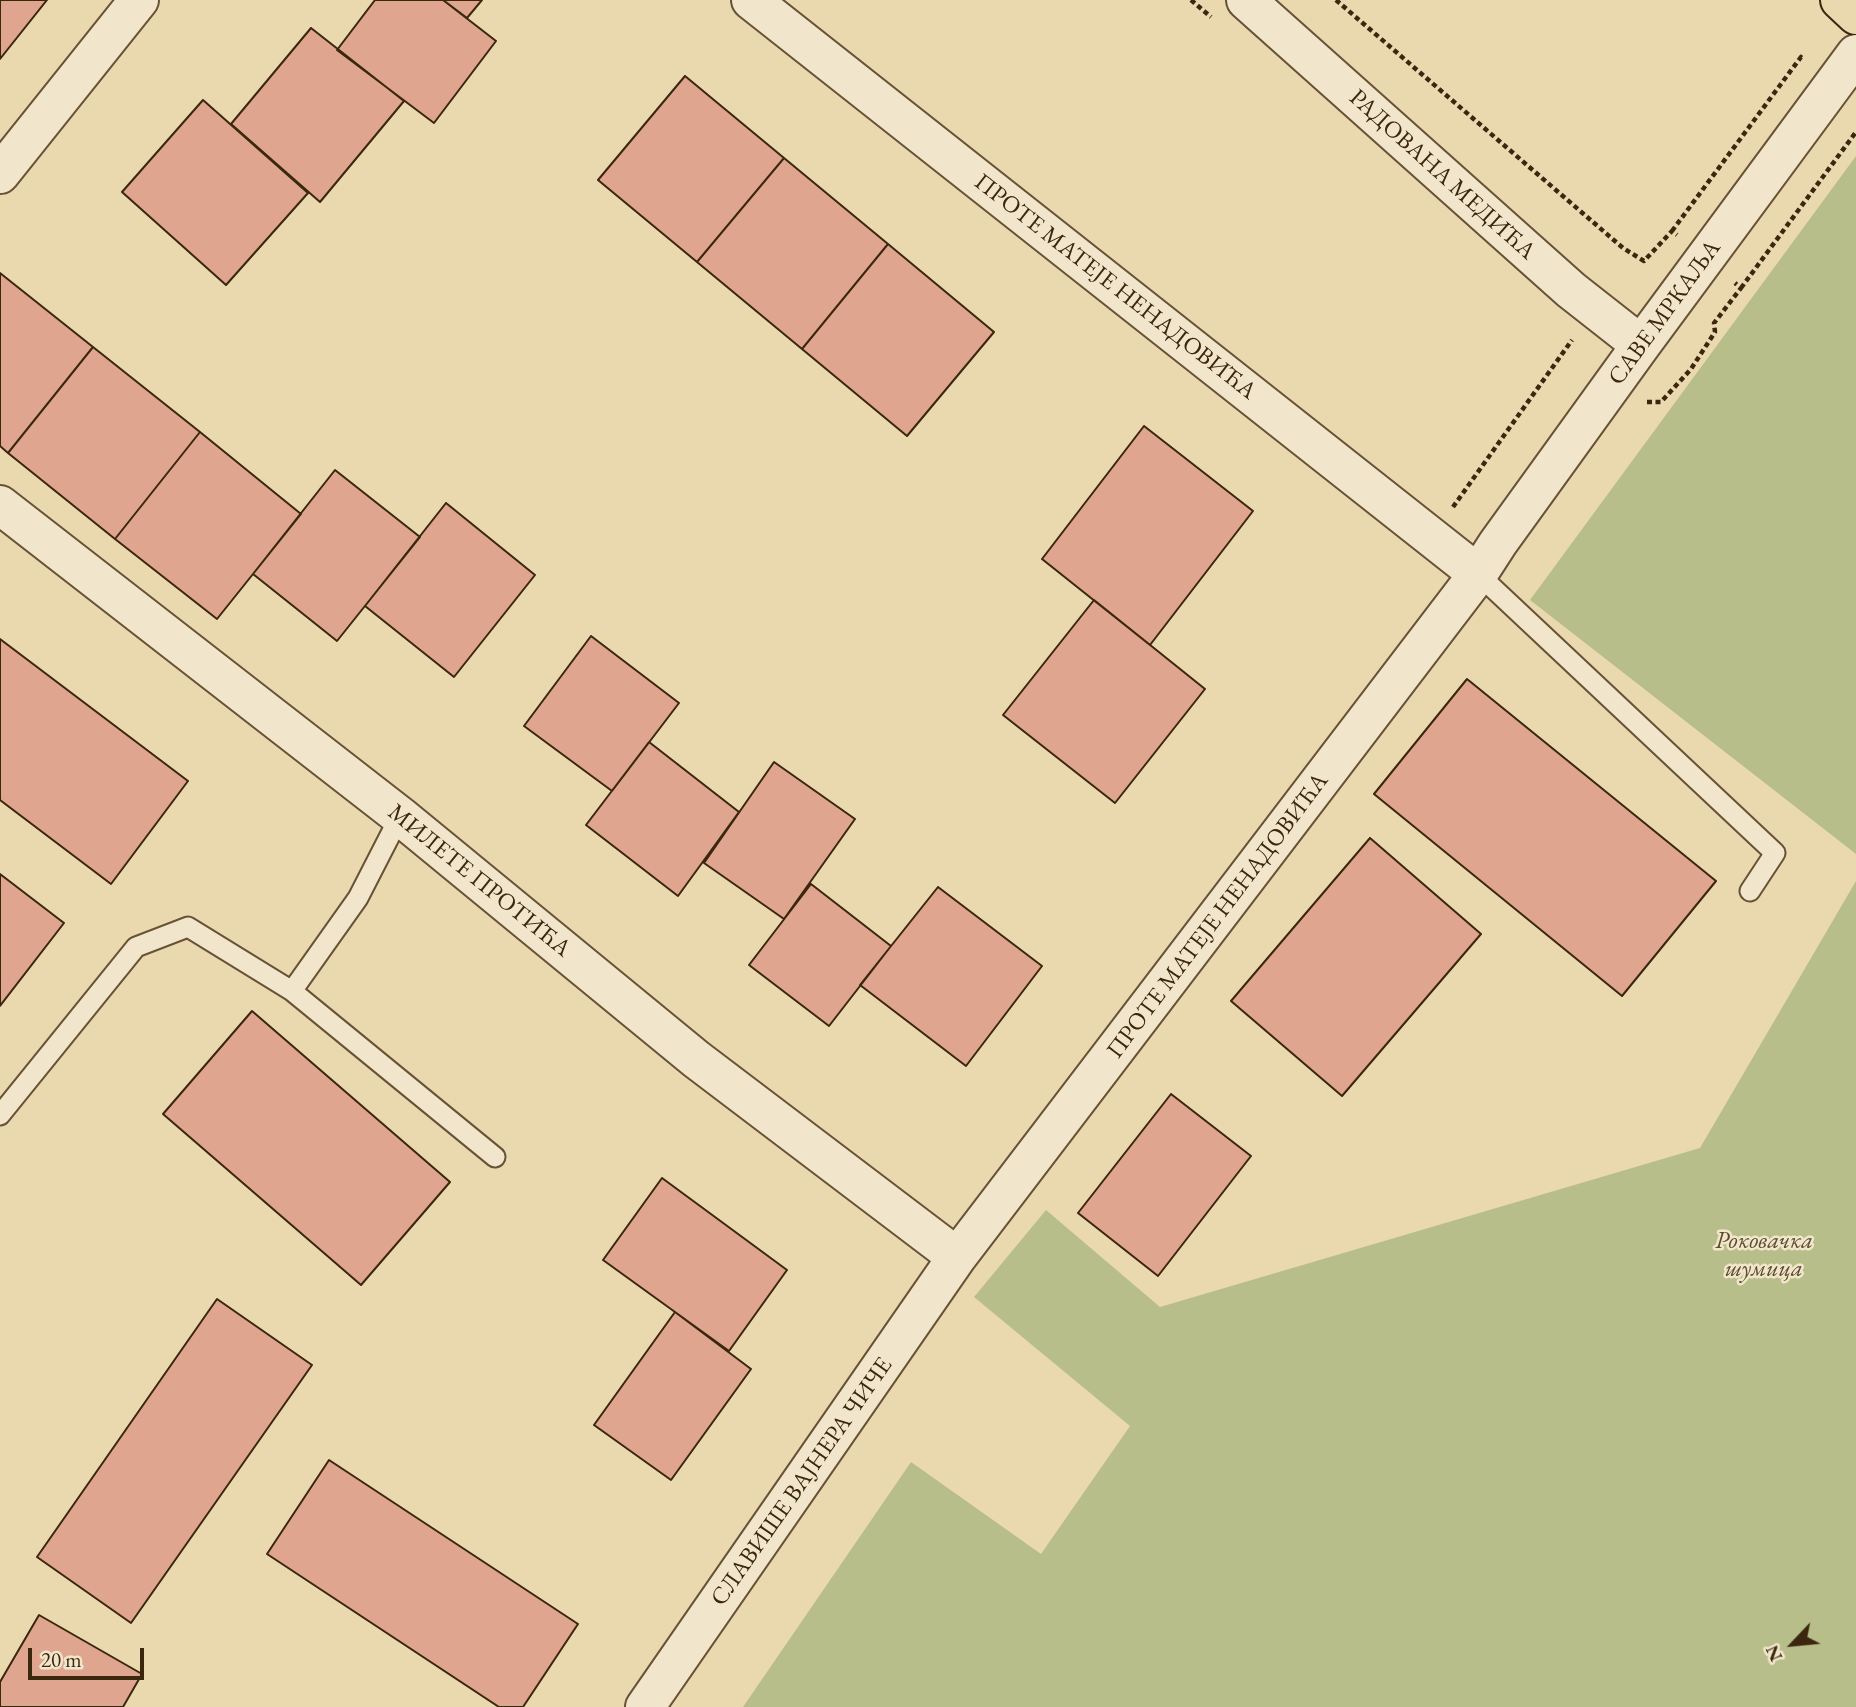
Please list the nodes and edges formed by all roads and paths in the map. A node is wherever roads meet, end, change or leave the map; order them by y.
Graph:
1 (139, 0) edge
2 (751, 0) edge
3 (1246, 0) edge
4 (1840, 0) edge
5 (1856, 15) edge
6 (1856, 54) edge
7 (1856, 132) edge
8 (0, 174) edge
9 (1741, 288) dead end
10 (1641, 345) junction
11 (0, 505) edge
12 (1478, 574) junction
13 (400, 816) junction
14 (1750, 891) dead end
15 (292, 990) junction
16 (0, 1115) edge
17 (495, 1157) dead end
18 (957, 1257) junction
19 (645, 1707) edge

1 - 8 street
2 - 12 street, ПРОТЕ МАТЕЈЕ НЕНАДОВИЋА
3 - 10 street, РАДОВАНА МЕДИЋА
4 - 5 main road
6 - 10 street, САВЕ МРКАЉА
7 - 9 path
10 - 12 street, САВЕ МРКАЉА
11 - 13 street, МИЛЕТЕ ПРОТИЋА
12 - 14 lane, ПРОТЕ МАТЕЈЕ НЕНАДОВИЋА
12 - 18 street, ПРОТЕ МАТЕЈЕ НЕНАДОВИЋА
13 - 15 lane
13 - 18 street, МИЛЕТЕ ПРОТИЋА
15 - 16 lane
15 - 17 lane
18 - 19 street, СЛАВИШЕ ВАЈНЕРА ЧИЧЕ

